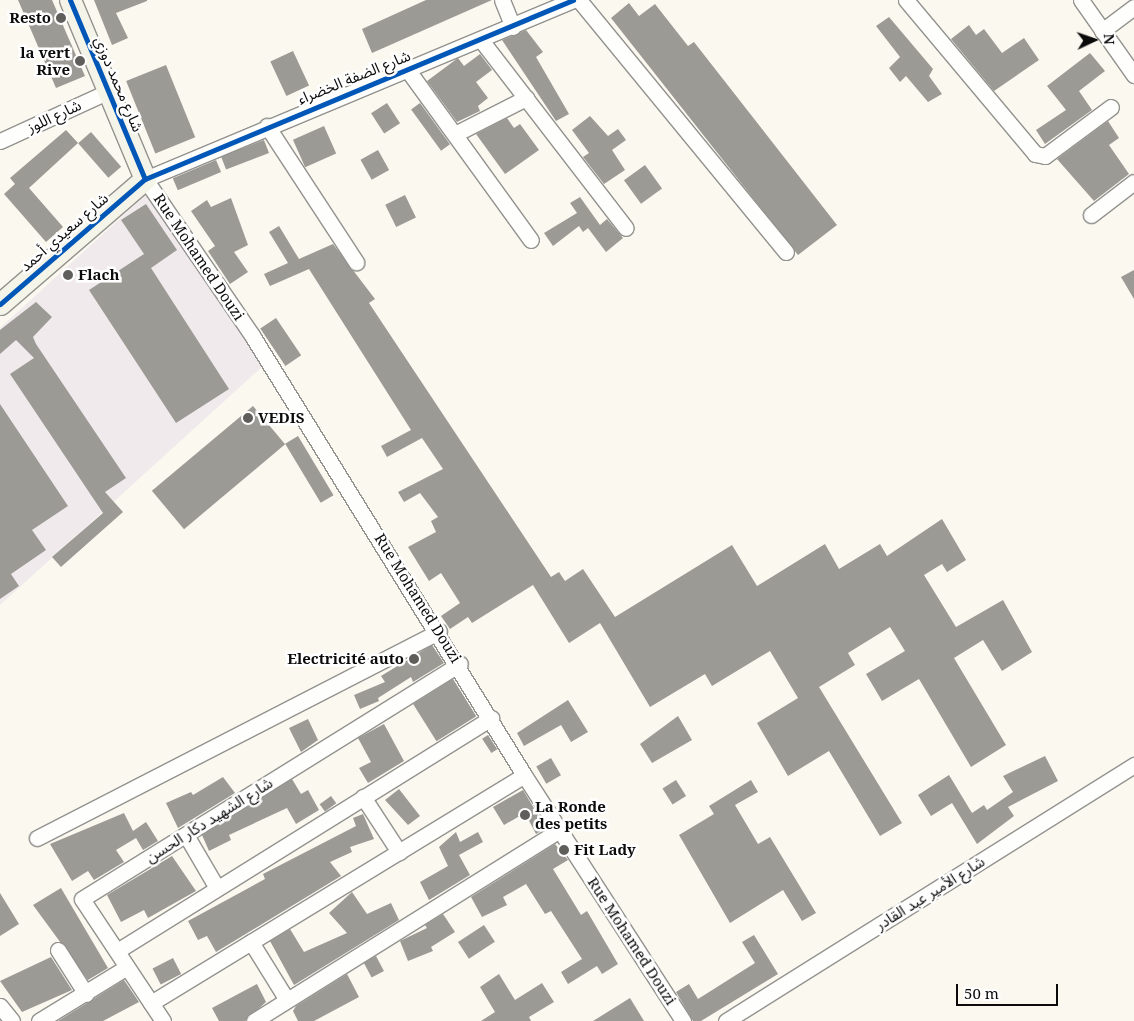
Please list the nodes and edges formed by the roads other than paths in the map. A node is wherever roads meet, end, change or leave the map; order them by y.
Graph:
1 (70, 0) edge
2 (502, 0) edge
3 (573, 0) edge
4 (579, 0) edge
5 (906, 0) edge
6 (1081, 0) edge
7 (1134, 7) edge
8 (513, 27) junction
9 (1102, 32) junction
10 (481, 40) junction
11 (407, 69) junction
12 (1134, 75) edge
13 (109, 91) junction
14 (526, 98) junction
15 (1111, 107) dead end
16 (267, 126) junction
17 (455, 134) junction
18 (0, 141) edge
19 (145, 178) junction
20 (1134, 182) edge
21 (1091, 215) dead end
22 (626, 228) dead end
23 (531, 240) dead end
24 (786, 252) dead end
25 (356, 262) dead end
26 (0, 304) edge
27 (439, 631) junction
28 (460, 664) junction
29 (491, 718) junction
30 (1134, 766) edge
31 (524, 775) junction
32 (363, 797) junction
33 (560, 830) junction
34 (186, 835) junction
35 (37, 838) dead end
36 (399, 852) junction
37 (217, 888) junction
38 (251, 942) junction
39 (58, 950) dead end
40 (116, 951) junction
41 (127, 967) junction
42 (86, 994) junction
43 (288, 1000) junction
44 (151, 1003) junction
45 (0, 1006) edge
46 (12, 1021) edge
47 (39, 1021) edge
48 (163, 1021) edge
49 (254, 1021) edge
50 (683, 1021) edge
51 (726, 1021) edge

1 - 13 street, شارع محمد دوزي
2 - 8 street
3 - 8 street, شارع الضفة الخضراء
4 - 24 street
5 - 15 street
6 - 9 street
7 - 9 street
8 - 10 street, شارع الضفة الخضراء
9 - 12 street
10 - 11 street, شارع الضفة الخضراء
10 - 14 street
11 - 16 street, شارع الضفة الخضراء
11 - 17 street
13 - 18 street, شارع اللوز
13 - 19 street, شارع محمد دوزي
14 - 17 street
14 - 22 street
16 - 19 street, شارع الضفة الخضراء
16 - 25 street
17 - 23 street
19 - 26 street, شارع سعيدي أحمد
19 - 27 street, Rue Mohamed Douzi
20 - 21 street
27 - 28 street, Rue Mohamed Douzi
27 - 35 street
28 - 29 street, Rue Mohamed Douzi
28 - 34 street, شارع الشهيد دكار الحسن
29 - 31 street, Rue Mohamed Douzi
29 - 32 street
30 - 51 street, شارع الأمير عبد القادر
31 - 33 street, Rue Mohamed Douzi
31 - 36 street
32 - 36 street
32 - 37 street
33 - 43 street
33 - 50 street, Rue Mohamed Douzi
34 - 37 street
34 - 40 street, شارع الشهيد دكار الحسن
36 - 38 street
37 - 40 street
38 - 43 street
38 - 44 street
39 - 42 street
40 - 41 street, شارع الشهيد دكار الحسن
41 - 42 street
41 - 44 street, شارع الشهيد دكار الحسن
42 - 47 street
43 - 49 street
44 - 48 street, شارع الشهيد دكار الحسن
45 - 46 street

